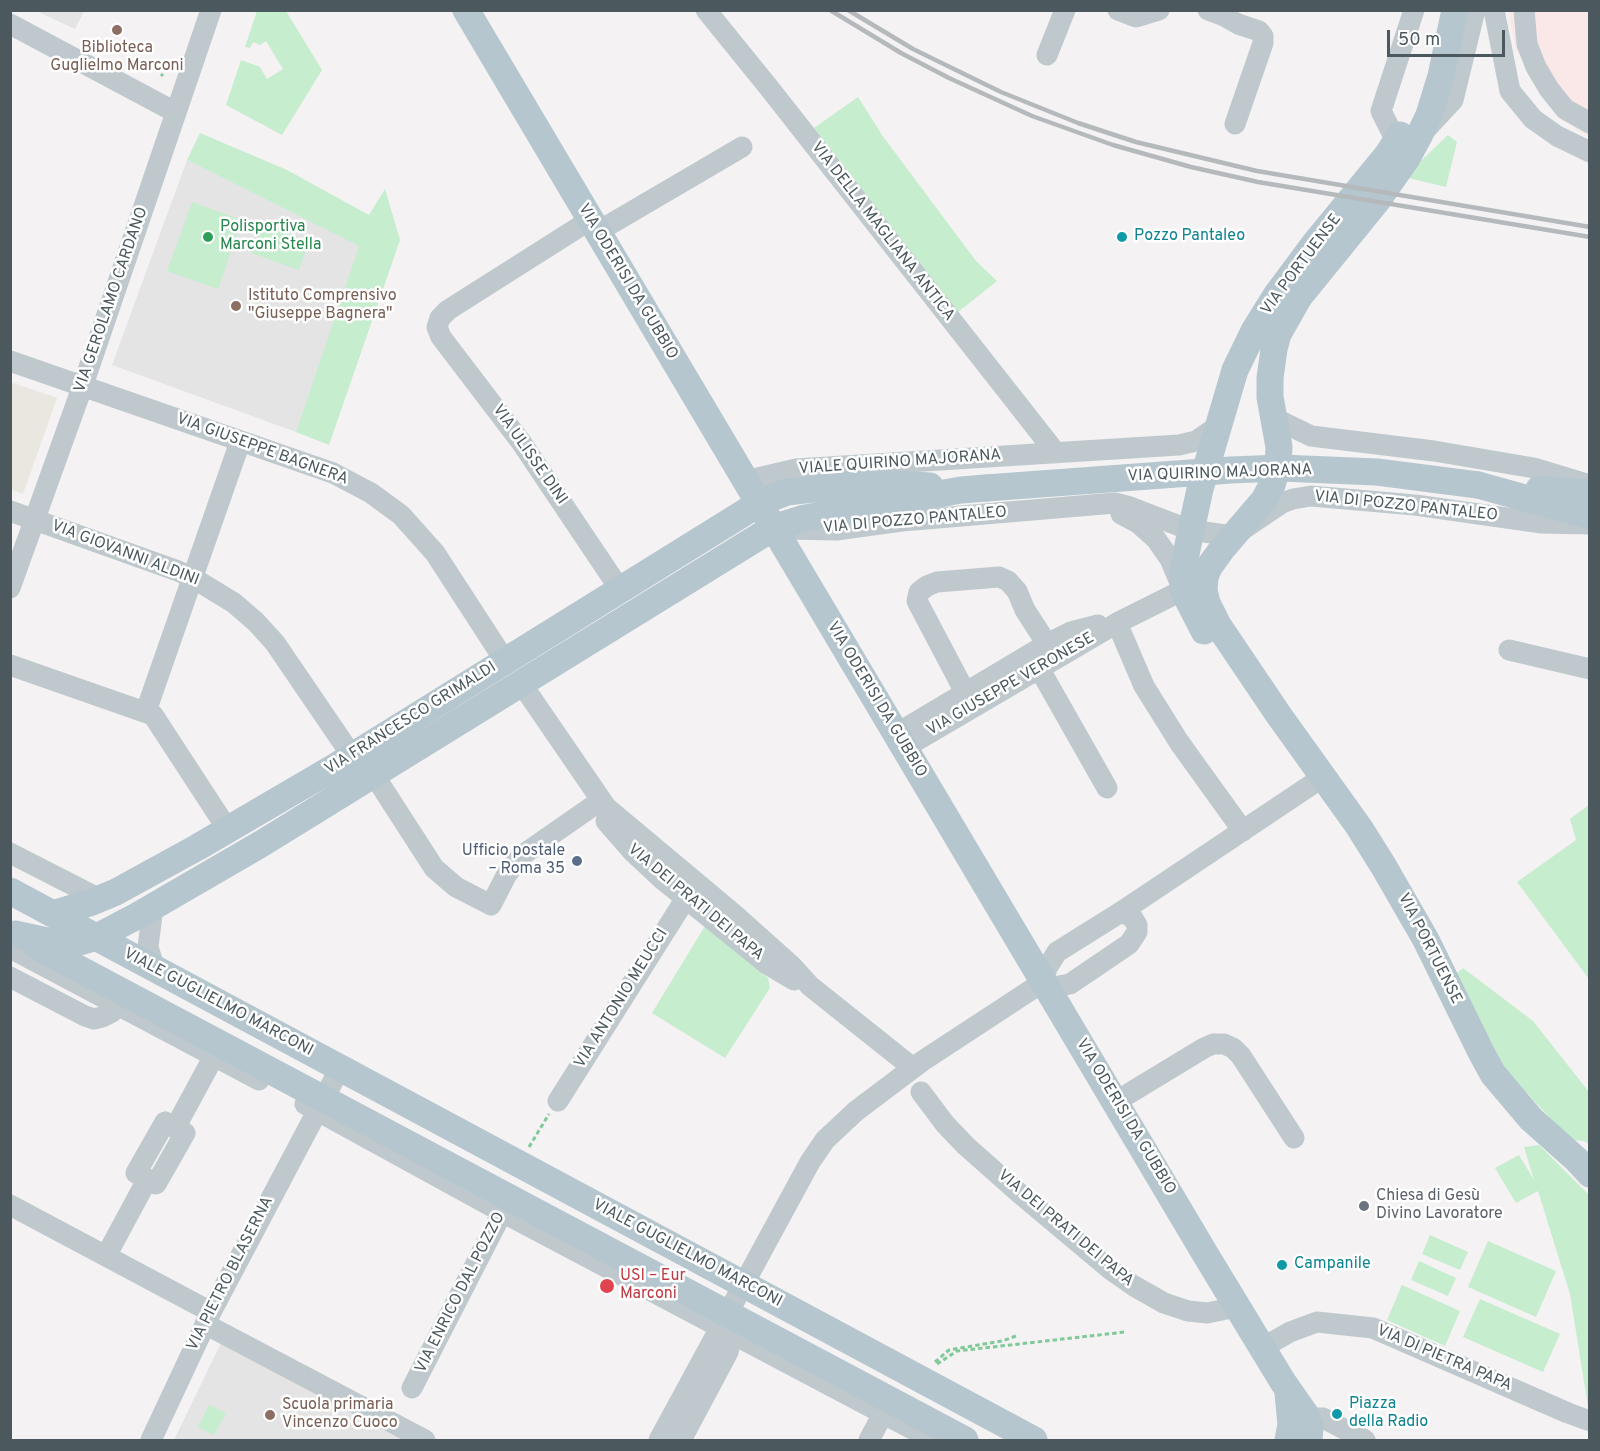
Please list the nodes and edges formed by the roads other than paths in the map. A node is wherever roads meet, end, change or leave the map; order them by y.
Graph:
1 (211, 10) edge
2 (466, 10) edge
3 (706, 10) edge
4 (1065, 10) edge
5 (1118, 10) edge
6 (1160, 10) edge
7 (1414, 10) edge
8 (1438, 10) edge
9 (1455, 10) edge
10 (1475, 10) edge
11 (1494, 10) edge
12 (1524, 10) edge
13 (1216, 13) edge
14 (10, 24) edge
15 (1047, 55) dead end
16 (175, 112) junction
17 (1590, 123) edge
18 (1235, 124) dead end
19 (1408, 139) junction
20 (742, 147) dead end
21 (1590, 152) edge
22 (593, 226) junction
23 (10, 360) edge
24 (83, 385) junction
25 (1274, 418) junction
26 (1219, 425) junction
27 (1326, 439) junction
28 (240, 442) junction
29 (1056, 453) junction
30 (745, 481) junction
31 (1478, 485) junction
32 (1590, 485) edge
33 (973, 489) junction
34 (1590, 493) edge
35 (1311, 496) junction
36 (759, 504) junction
37 (1094, 506) junction
38 (10, 511) edge
39 (1590, 516) edge
40 (34, 519) junction
41 (1590, 524) edge
42 (773, 528) junction
43 (1190, 530) junction
44 (1233, 536) junction
45 (193, 578) junction
46 (10, 588) edge
47 (1183, 590) junction
48 (621, 591) junction
49 (1117, 622) junction
50 (1047, 644) junction
51 (1509, 650) dead end
52 (505, 661) junction
53 (10, 664) edge
54 (1039, 668) junction
55 (1590, 669) edge
56 (520, 682) junction
57 (964, 692) junction
58 (146, 711) junction
59 (1278, 714) junction
60 (900, 741) junction
61 (352, 756) junction
62 (374, 775) junction
63 (1323, 777) junction
64 (1107, 788) dead end
65 (600, 801) junction
66 (228, 830) junction
67 (1243, 831) junction
68 (10, 853) edge
69 (10, 891) edge
70 (686, 898) junction
71 (100, 900) junction
72 (153, 907) junction
73 (1121, 912) junction
74 (53, 914) junction
75 (97, 937) junction
76 (12, 938) edge
77 (155, 970) junction
78 (10, 977) edge
79 (1043, 982) junction
80 (810, 986) junction
81 (121, 999) junction
82 (217, 1050) junction
83 (339, 1068) junction
84 (913, 1068) junction
85 (925, 1098) dead end
86 (1115, 1102) junction
87 (319, 1104) junction
88 (554, 1106) road end
89 (1294, 1138) dead end
90 (1590, 1174) edge
91 (10, 1205) edge
92 (506, 1205) junction
93 (106, 1256) junction
94 (743, 1284) junction
95 (1237, 1307) junction
96 (208, 1318) junction
97 (726, 1325) junction
98 (1262, 1348) junction
99 (412, 1388) dead end
100 (1287, 1389) junction
101 (883, 1414) junction
102 (1590, 1421) edge
103 (1309, 1429) edge
104 (151, 1440) edge
105 (425, 1440) edge
106 (658, 1440) edge
107 (681, 1440) edge
108 (869, 1440) edge
109 (933, 1440) edge
110 (964, 1440) edge
111 (1034, 1440) edge
112 (1288, 1440) edge
113 (1365, 1440) edge

1 - 16 street, VIA GEROLAMO CARDANO
2 - 22 main road, VIA ODERISI DA GUBBIO
3 - 29 street, VIA DELLA MAGLIANA ANTICA
4 - 15 street
5 - 6 street
7 - 19 street
8 - 19 main road, VIA PORTUENSE
9 - 19 main road, VIA PORTUENSE
10 - 19 street
11 - 21 street
12 - 17 street
13 - 18 street
14 - 16 street
16 - 24 street, VIA GEROLAMO CARDANO
19 - 25 main road, VIA PORTUENSE
19 - 26 main road, VIA PORTUENSE
20 - 22 street
22 - 30 main road, VIA ODERISI DA GUBBIO
22 - 48 street, VIA ULISSE DINI
23 - 24 street, VIA GIUSEPPE BAGNERA
24 - 28 street, VIA GIUSEPPE BAGNERA
24 - 40 street, VIA GEROLAMO CARDANO
25 - 27 street, VIA QUIRINO MAJORANA
25 - 44 main road, VIA PORTUENSE
26 - 29 street, VIA QUIRINO MAJORANA
26 - 43 main road, VIA PORTUENSE
27 - 32 street, VIA QUIRINO MAJORANA
27 - 35 street
28 - 45 street
28 - 52 street, VIA GIUSEPPE BAGNERA
29 - 30 street, VIALE QUIRINO MAJORANA
30 - 36 main road, VIA ODERISI DA GUBBIO
31 - 33 main road, VIA QUIRINO MAJORANA, bridge
31 - 34 main road, VIA QUIRINO MAJORANA
31 - 39 main road, VIA QUIRINO MAJORANA
33 - 36 main road, VIA QUIRINO MAJORANA
33 - 42 main road, VIA QUIRINO MAJORANA
35 - 41 street, VIA DI POZZO PANTALEO
35 - 44 street, VIA DI POZZO PANTALEO
36 - 42 main road, VIA ODERISI DA GUBBIO
36 - 48 main road, VIA FRANCESCO GRIMALDI
37 - 42 street, VIA DI POZZO PANTALEO
37 - 43 street, VIA DI POZZO PANTALEO
37 - 47 street, VIA DI POZZO PANTALEO
38 - 40 street, VIA GIOVANNI ALDINI
40 - 45 street, VIA GIOVANNI ALDINI
40 - 46 street, VIA GEROLAMO CARDANO
42 - 56 main road, VIA FRANCESCO GRIMALDI
42 - 60 main road, VIA ODERISI DA GUBBIO
43 - 44 street, VIA DI POZZO PANTALEO
43 - 47 main road, VIA PORTUENSE
44 - 59 main road, VIA PORTUENSE
45 - 58 street
45 - 61 street, VIA GIOVANNI ALDINI
47 - 49 street, VIA GIUSEPPE VERONESE
47 - 59 main road, VIA PORTUENSE
48 - 52 main road, VIA FRANCESCO GRIMALDI
49 - 50 street, VIA GIUSEPPE VERONESE
49 - 54 street, VIA GIUSEPPE VERONESE
49 - 67 street
50 - 57 street, VIA GIUSEPPE VERONESE
50 - 57 street
51 - 55 street
52 - 61 main road, VIA FRANCESCO GRIMALDI
53 - 58 street
54 - 60 street, VIA GIUSEPPE VERONESE
54 - 64 street
56 - 62 main road, VIA FRANCESCO GRIMALDI
56 - 65 street, VIA DEI PRATI DEI PAPA
57 - 60 street, VIA GIUSEPPE VERONESE
58 - 66 street
59 - 63 main road, VIA PORTUENSE
60 - 79 main road, VIA ODERISI DA GUBBIO
61 - 66 main road, VIA FRANCESCO GRIMALDI
62 - 65 street
62 - 72 main road, VIA FRANCESCO GRIMALDI
63 - 67 street
63 - 90 main road, VIA PORTUENSE
65 - 70 street, VIA DEI PRATI DEI PAPA
65 - 80 street, VIA DEI PRATI DEI PAPA
66 - 71 main road, VIA FRANCESCO GRIMALDI
67 - 73 street
68 - 71 street
69 - 74 main road, VIALE GUGLIELMO MARCONI
70 - 80 street, VIA DEI PRATI DEI PAPA
70 - 88 street, VIA ANTONIO MEUCCI
71 - 74 main road, VIA FRANCESCO GRIMALDI
72 - 75 main road, VIA FRANCESCO GRIMALDI
72 - 77 street
73 - 79 street
73 - 79 street
74 - 75 main road, VIALE GUGLIELMO MARCONI
75 - 76 main road, VIA FRANCESCO GRIMALDI
75 - 77 main road, VIALE GUGLIELMO MARCONI
76 - 81 main road, VIALE GUGLIELMO MARCONI
77 - 83 main road, VIALE GUGLIELMO MARCONI
78 - 81 street
79 - 84 street
79 - 86 main road, VIA ODERISI DA GUBBIO
80 - 84 street, VIA DEI PRATI DEI PAPA
81 - 82 main road, VIALE GUGLIELMO MARCONI
82 - 87 main road, VIALE GUGLIELMO MARCONI
82 - 93 street
83 - 87 street
83 - 94 main road, VIALE GUGLIELMO MARCONI
84 - 94 street
85 - 95 street, VIA DEI PRATI DEI PAPA
86 - 89 street
86 - 95 main road, VIA ODERISI DA GUBBIO
87 - 92 main road, VIALE GUGLIELMO MARCONI
87 - 96 street, VIA PIETRO BLASERNA
91 - 93 street
92 - 97 main road, VIALE GUGLIELMO MARCONI
92 - 99 street, VIA ENRICO DAL POZZO
93 - 96 street
94 - 97 street
94 - 111 main road, VIALE GUGLIELMO MARCONI
95 - 98 main road, VIA ODERISI DA GUBBIO
96 - 104 street, VIA PIETRO BLASERNA
96 - 105 street
97 - 101 street, VIALE GUGLIELMO MARCONI
97 - 106 street
97 - 107 street
97 - 110 main road, VIALE GUGLIELMO MARCONI
98 - 100 main road, VIA ODERISI DA GUBBIO
98 - 102 street, VIA DI PIETRA PAPA
100 - 103 main road
100 - 112 main road
101 - 108 street
101 - 109 street, VIALE GUGLIELMO MARCONI
103 - 113 street

